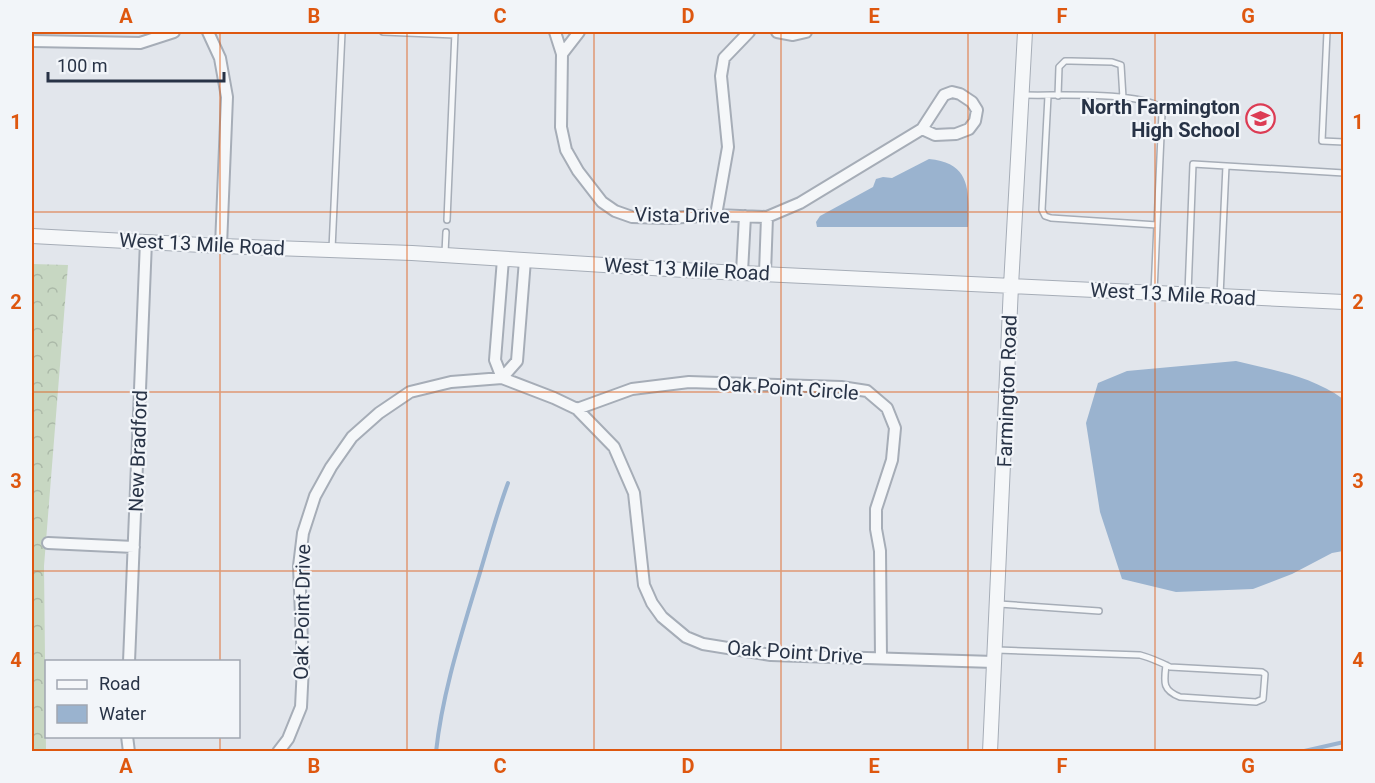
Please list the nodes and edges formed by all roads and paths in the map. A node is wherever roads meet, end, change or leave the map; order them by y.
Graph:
1 (174, 32) edge
2 (208, 32) edge
3 (342, 32) edge
4 (383, 32) edge
5 (555, 32) edge
6 (579, 32) edge
7 (749, 32) edge
8 (777, 32) edge
9 (806, 32) edge
10 (1025, 32) edge
11 (1327, 32) edge
12 (455, 33) edge
13 (32, 40) edge
14 (562, 54) junction
15 (1022, 95) junction
16 (1048, 96) junction
17 (1058, 96) junction
18 (1124, 98) junction
19 (922, 129) junction
20 (1344, 142) edge
21 (1226, 166) junction
22 (1344, 173) edge
23 (716, 215) junction
24 (745, 216) junction
25 (767, 217) junction
26 (447, 220) dead end
27 (1157, 225) junction
28 (447, 232) dead end
29 (32, 236) edge
30 (146, 241) junction
31 (221, 246) junction
32 (332, 250) junction
33 (445, 255) junction
34 (503, 259) junction
35 (525, 260) junction
36 (742, 272) junction
37 (765, 273) junction
38 (1011, 286) junction
39 (1154, 293) junction
40 (1188, 295) junction
41 (1220, 296) junction
42 (1344, 302) edge
43 (502, 378) junction
44 (577, 410) junction
45 (48, 543) dead end
46 (134, 548) junction
47 (997, 604) junction
48 (1099, 611) dead end
49 (995, 656) junction
50 (881, 658) junction
51 (129, 660) edge
52 (1166, 664) junction
53 (278, 752) edge
54 (990, 752) edge

1 - 13 street
2 - 31 street
3 - 32 lane
4 - 12 lane
5 - 14 street, Vista Drive
6 - 14 street
7 - 23 street
8 - 9 street
10 - 15 street, Farmington Road
11 - 20 lane
12 - 26 lane
14 - 23 street, Vista Drive
15 - 16 lane
15 - 38 street, Farmington Road
16 - 17 lane
16 - 27 lane
17 - 18 lane
17 - 18 lane
18 - 27 lane
19 - 19 street, Vista Drive
19 - 25 street, Vista Drive
21 - 22 lane
21 - 40 lane
21 - 41 lane
23 - 24 street, Vista Drive
24 - 25 street, Vista Drive
24 - 36 street, Vista Drive
25 - 37 street
27 - 39 lane
28 - 33 lane
29 - 30 street, West 13 Mile Road
30 - 31 street, West 13 Mile Road
30 - 46 street, New Bradford
31 - 32 street, West 13 Mile Road
32 - 33 street, West 13 Mile Road
33 - 34 street, West 13 Mile Road
34 - 35 street, West 13 Mile Road
34 - 43 street
35 - 36 street, West 13 Mile Road
35 - 43 street
36 - 37 street, West 13 Mile Road
37 - 38 street, West 13 Mile Road
38 - 39 street, West 13 Mile Road
38 - 47 street, Farmington Road
39 - 40 street, West 13 Mile Road
40 - 41 street, West 13 Mile Road
41 - 42 street, West 13 Mile Road
43 - 44 street, Oak Point Drive
43 - 53 street, Oak Point Drive
44 - 50 street, Oak Point Drive
44 - 50 street, Oak Point Circle
45 - 46 street
46 - 51 street, New Bradford
47 - 48 lane
47 - 49 street, Farmington Road
49 - 50 street, Oak Point Drive
49 - 52 lane
49 - 54 street, Farmington Road
52 - 52 lane

